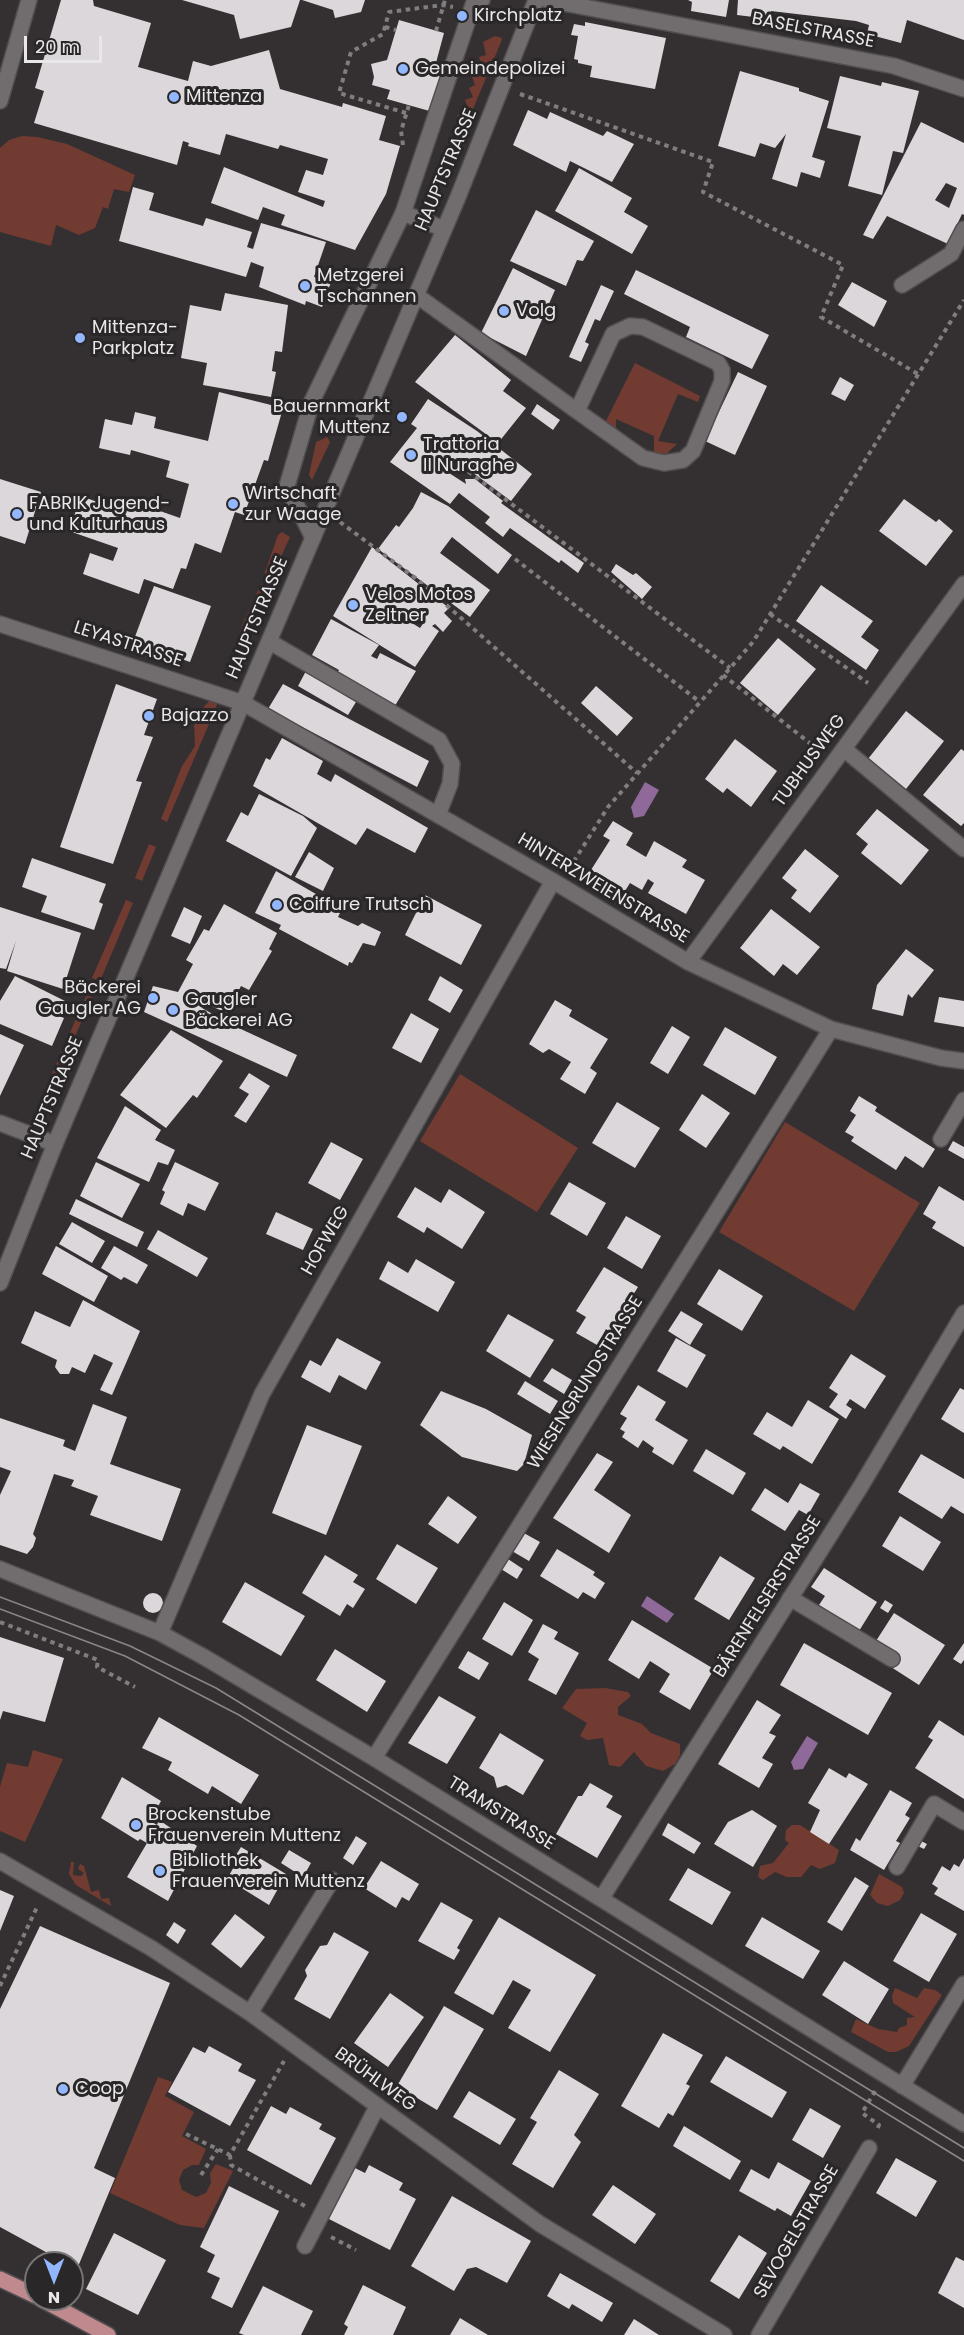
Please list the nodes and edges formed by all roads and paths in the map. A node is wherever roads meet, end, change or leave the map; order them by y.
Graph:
1 (29, 0) edge
2 (482, 0) edge
3 (536, 0) edge
4 (547, 0) edge
5 (444, 2) edge
6 (471, 13) junction
7 (385, 27) junction
8 (396, 30) dead end
9 (436, 31) dead end
10 (502, 88) junction
11 (964, 89) edge
12 (0, 101) edge
13 (406, 113) dead end
14 (403, 213) junction
15 (444, 228) junction
16 (964, 228) edge
17 (902, 285) dead end
18 (416, 295) junction
19 (964, 300) edge
20 (918, 374) junction
21 (577, 411) junction
22 (461, 466) dead end
23 (325, 510) junction
24 (313, 538) junction
25 (515, 559) dead end
26 (964, 584) edge
27 (770, 614) junction
28 (0, 624) edge
29 (270, 642) junction
30 (730, 668) junction
31 (723, 675) junction
32 (884, 694) junction
33 (700, 702) junction
34 (243, 703) junction
35 (844, 749) junction
36 (834, 762) junction
37 (637, 773) junction
38 (438, 815) junction
39 (964, 849) edge
40 (556, 883) junction
41 (688, 962) junction
42 (831, 1029) junction
43 (964, 1060) edge
44 (964, 1100) edge
45 (0, 1123) edge
46 (941, 1139) dead end
47 (55, 1144) junction
48 (0, 1283) edge
49 (964, 1313) edge
50 (0, 1569) edge
51 (790, 1598) junction
52 (0, 1622) edge
53 (160, 1633) junction
54 (892, 1659) dead end
55 (135, 1687) dead end
56 (374, 1758) junction
57 (964, 1822) edge
58 (0, 1861) edge
59 (897, 1867) dead end
60 (332, 1881) dead end
61 (47, 1887) junction
62 (601, 1899) junction
63 (964, 1984) edge
64 (0, 1986) edge
65 (250, 2013) junction
66 (294, 2045) junction
67 (886, 2076) junction
68 (903, 2086) junction
69 (377, 2107) junction
70 (964, 2124) edge
71 (186, 2134) dead end
72 (869, 2148) joint
73 (218, 2149) junction
74 (230, 2155) junction
75 (201, 2175) dead end
76 (318, 2221) junction
77 (305, 2246) dead end
78 (356, 2250) dead end
79 (0, 2279) edge
80 (24, 2290) edge
81 (63, 2311) edge
82 (108, 2335) edge
83 (724, 2335) edge
84 (759, 2335) edge

1 - 12 street
2 - 6 street, HAUPTSTRASSE
3 - 10 street, HAUPTSTRASSE
4 - 11 street, BASELSTRASSE
5 - 6 path
5 - 7 path
5 - 9 path
6 - 14 street, HAUPTSTRASSE
7 - 8 path
7 - 13 path
10 - 15 street, HAUPTSTRASSE
10 - 20 path
14 - 15 street
14 - 24 street, HAUPTSTRASSE
15 - 18 street, HAUPTSTRASSE
16 - 17 street
18 - 21 street
18 - 23 street, HAUPTSTRASSE
19 - 20 path
20 - 27 path
21 - 21 street
22 - 30 path
23 - 24 street, HAUPTSTRASSE
23 - 37 path
24 - 29 street, HAUPTSTRASSE
25 - 33 path
26 - 32 street, TUBHUSWEG
27 - 30 path
27 - 32 path
28 - 34 street, LEYASTRASSE
29 - 34 street, HAUPTSTRASSE
29 - 38 street
30 - 31 path
31 - 33 path
31 - 36 path
32 - 35 street, TUBHUSWEG
33 - 37 path
34 - 38 street, HINTERZWEIENSTRASSE
34 - 47 street, HAUPTSTRASSE
35 - 36 street, TUBHUSWEG
35 - 39 street
36 - 41 street, TUBHUSWEG
37 - 40 path
38 - 40 street, HINTERZWEIENSTRASSE
40 - 41 street, HINTERZWEIENSTRASSE
40 - 53 street, HOFWEG
41 - 42 street, HINTERZWEIENSTRASSE
42 - 43 street, HINTERZWEIENSTRASSE
42 - 56 street, WIESENGRUNDSTRASSE
44 - 46 street
45 - 47 street
47 - 48 street, HAUPTSTRASSE
49 - 51 street, BÄRENFELSERSTRASSE
50 - 53 street, TRAMSTRASSE
51 - 54 street
51 - 62 street, BÄRENFELSERSTRASSE
52 - 55 path
53 - 56 street, TRAMSTRASSE
56 - 62 street, TRAMSTRASSE
57 - 59 street
58 - 61 street, BRÜHLWEG
60 - 65 street
61 - 64 path
61 - 65 street, BRÜHLWEG
62 - 67 street, TRAMSTRASSE
63 - 68 street
65 - 66 street, BRÜHLWEG
66 - 69 street, BRÜHLWEG
66 - 74 path
67 - 68 street, TRAMSTRASSE
67 - 72 path
68 - 70 street, TRAMSTRASSE
69 - 76 street
69 - 83 street, BRÜHLWEG
71 - 73 path
72 - 84 street, SEVOGELSTRASSE
73 - 74 path
73 - 75 path
74 - 76 path
76 - 77 street
76 - 78 path
79 - 80 main road
81 - 82 main road

